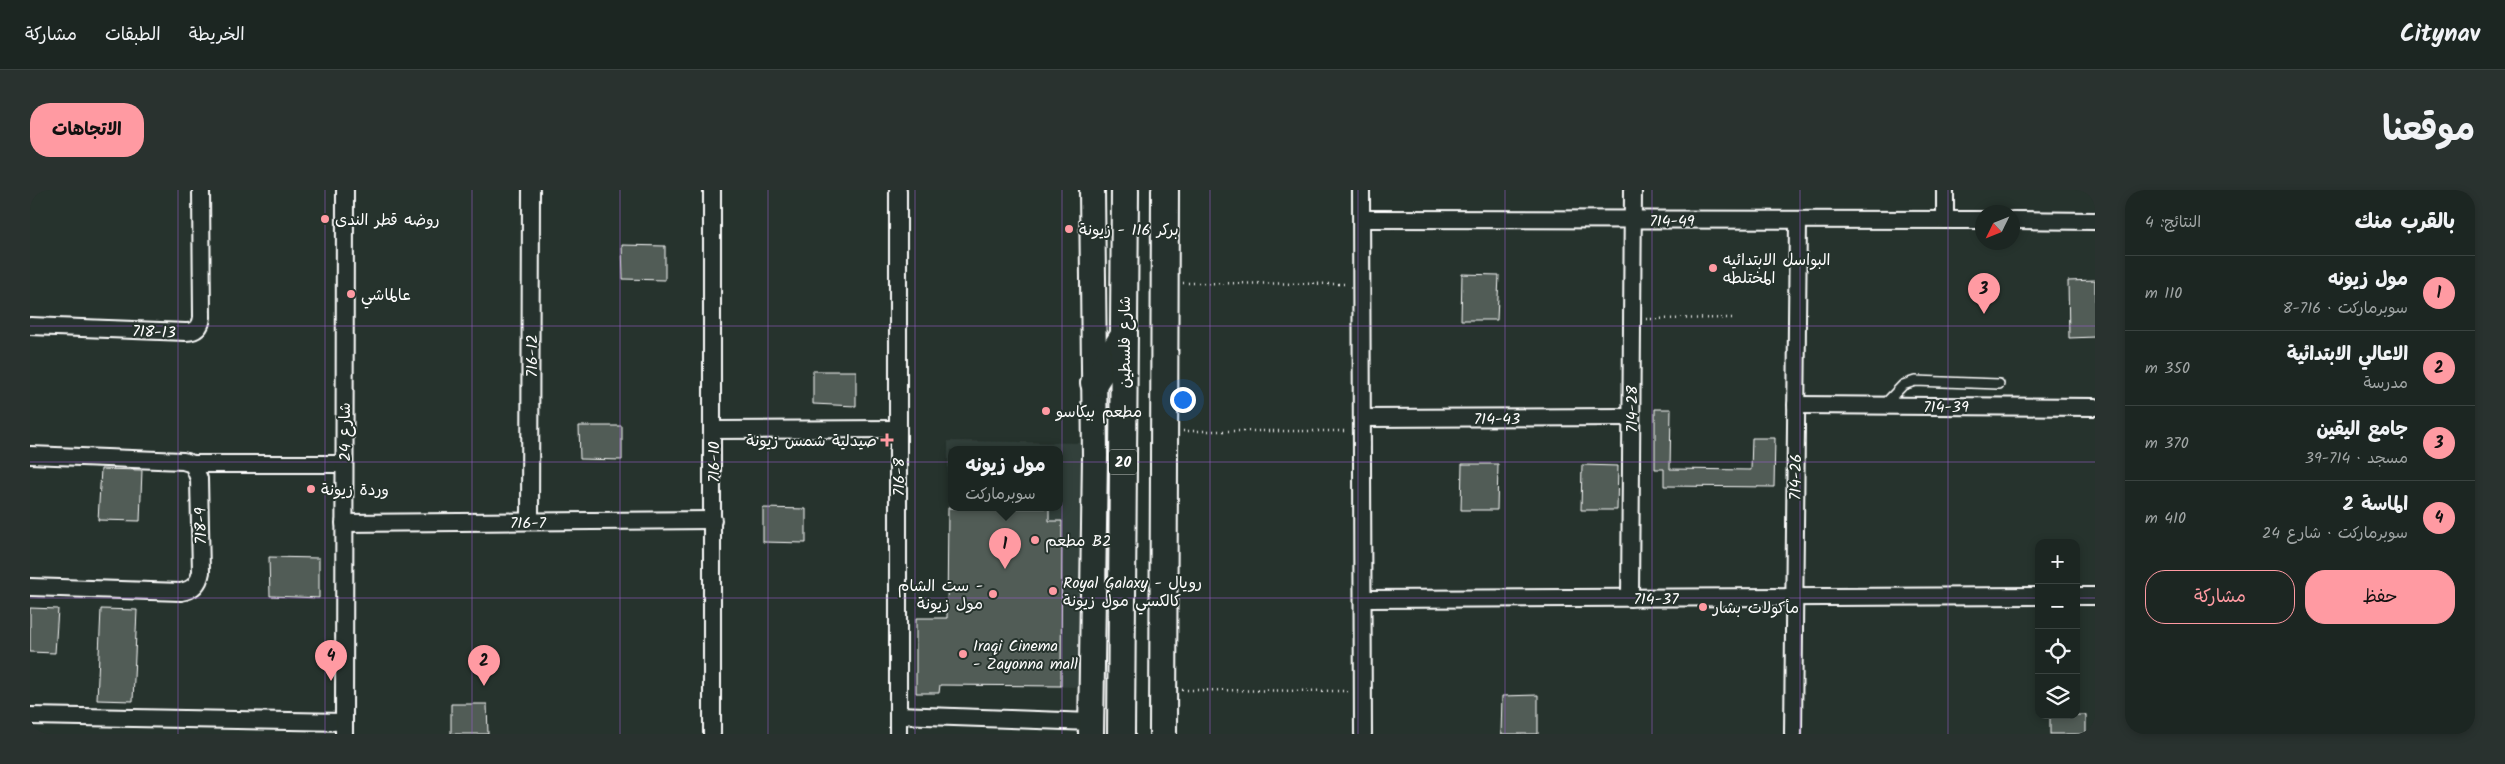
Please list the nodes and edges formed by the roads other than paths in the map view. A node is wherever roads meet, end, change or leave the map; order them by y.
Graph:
1 (201, 190) edge
2 (333, 190) edge
3 (344, 190) edge
4 (531, 190) edge
5 (712, 190) edge
6 (898, 190) edge
7 (1092, 190) edge
8 (1126, 190) edge
9 (1165, 190) edge
10 (1362, 190) edge
11 (1633, 190) edge
12 (1946, 190) edge
13 (1362, 219) junction
14 (1633, 220) junction
15 (1798, 220) junction
16 (1946, 220) junction
17 (1975, 220) edge
18 (2020, 220) edge
19 (2095, 221) edge
20 (30, 326) edge
21 (1124, 335) junction
22 (1094, 382) junction
23 (2000, 384) dead end
24 (1796, 405) junction
25 (1883, 406) junction
26 (2095, 407) edge
27 (1631, 417) junction
28 (1362, 425) junction
29 (898, 429) junction
30 (712, 430) junction
31 (30, 455) edge
32 (193, 464) junction
33 (344, 464) junction
34 (712, 520) junction
35 (530, 522) junction
36 (344, 523) junction
37 (30, 587) edge
38 (2035, 596) edge
39 (2080, 596) edge
40 (2095, 596) edge
41 (1794, 597) junction
42 (1630, 598) junction
43 (1363, 599) junction
44 (898, 715) junction
45 (30, 716) edge
46 (344, 728) edge
47 (1091, 728) edge
48 (712, 734) edge
49 (898, 734) edge
50 (1121, 734) edge
51 (1163, 734) edge
52 (1363, 734) edge
53 (1793, 734) edge

1 - 20 street, 718-13
2 - 3 street
3 - 33 street, شارع 24
4 - 35 street, 716-12
5 - 30 street, 716-10
6 - 29 street, 716-8
7 - 22 street
8 - 21 main road, شارع فلسطين / 20
9 - 51 main road
10 - 13 street
11 - 14 street, 714-28
12 - 16 street
13 - 14 street, 714-49
13 - 28 street
14 - 15 street, 714-49
14 - 27 street, 714-28
15 - 16 street, 714-49
15 - 24 street, 714-26
16 - 17 street, 714-49
18 - 19 street
21 - 22 main road
21 - 50 main road, شارع فلسطين / 20
22 - 47 street
23 - 25 lane
24 - 25 street, 714-39
24 - 41 street, 714-26
25 - 26 street, 714-39
27 - 28 street, 714-43
27 - 42 street, 714-28
28 - 43 street
29 - 30 street
29 - 44 street, 716-8
30 - 34 street, 716-10
31 - 32 street
32 - 33 street
32 - 37 street, 718-9
33 - 36 street, شارع 24
34 - 35 street, 716-7
34 - 48 street, 716-10
35 - 36 street, 716-7
36 - 46 street, شارع 24
38 - 41 street, 714-37
39 - 40 street
41 - 42 street, 714-37
41 - 53 street, 714-26
42 - 43 street, 714-37
43 - 52 street
44 - 47 street
44 - 49 street, 716-8
45 - 46 street

